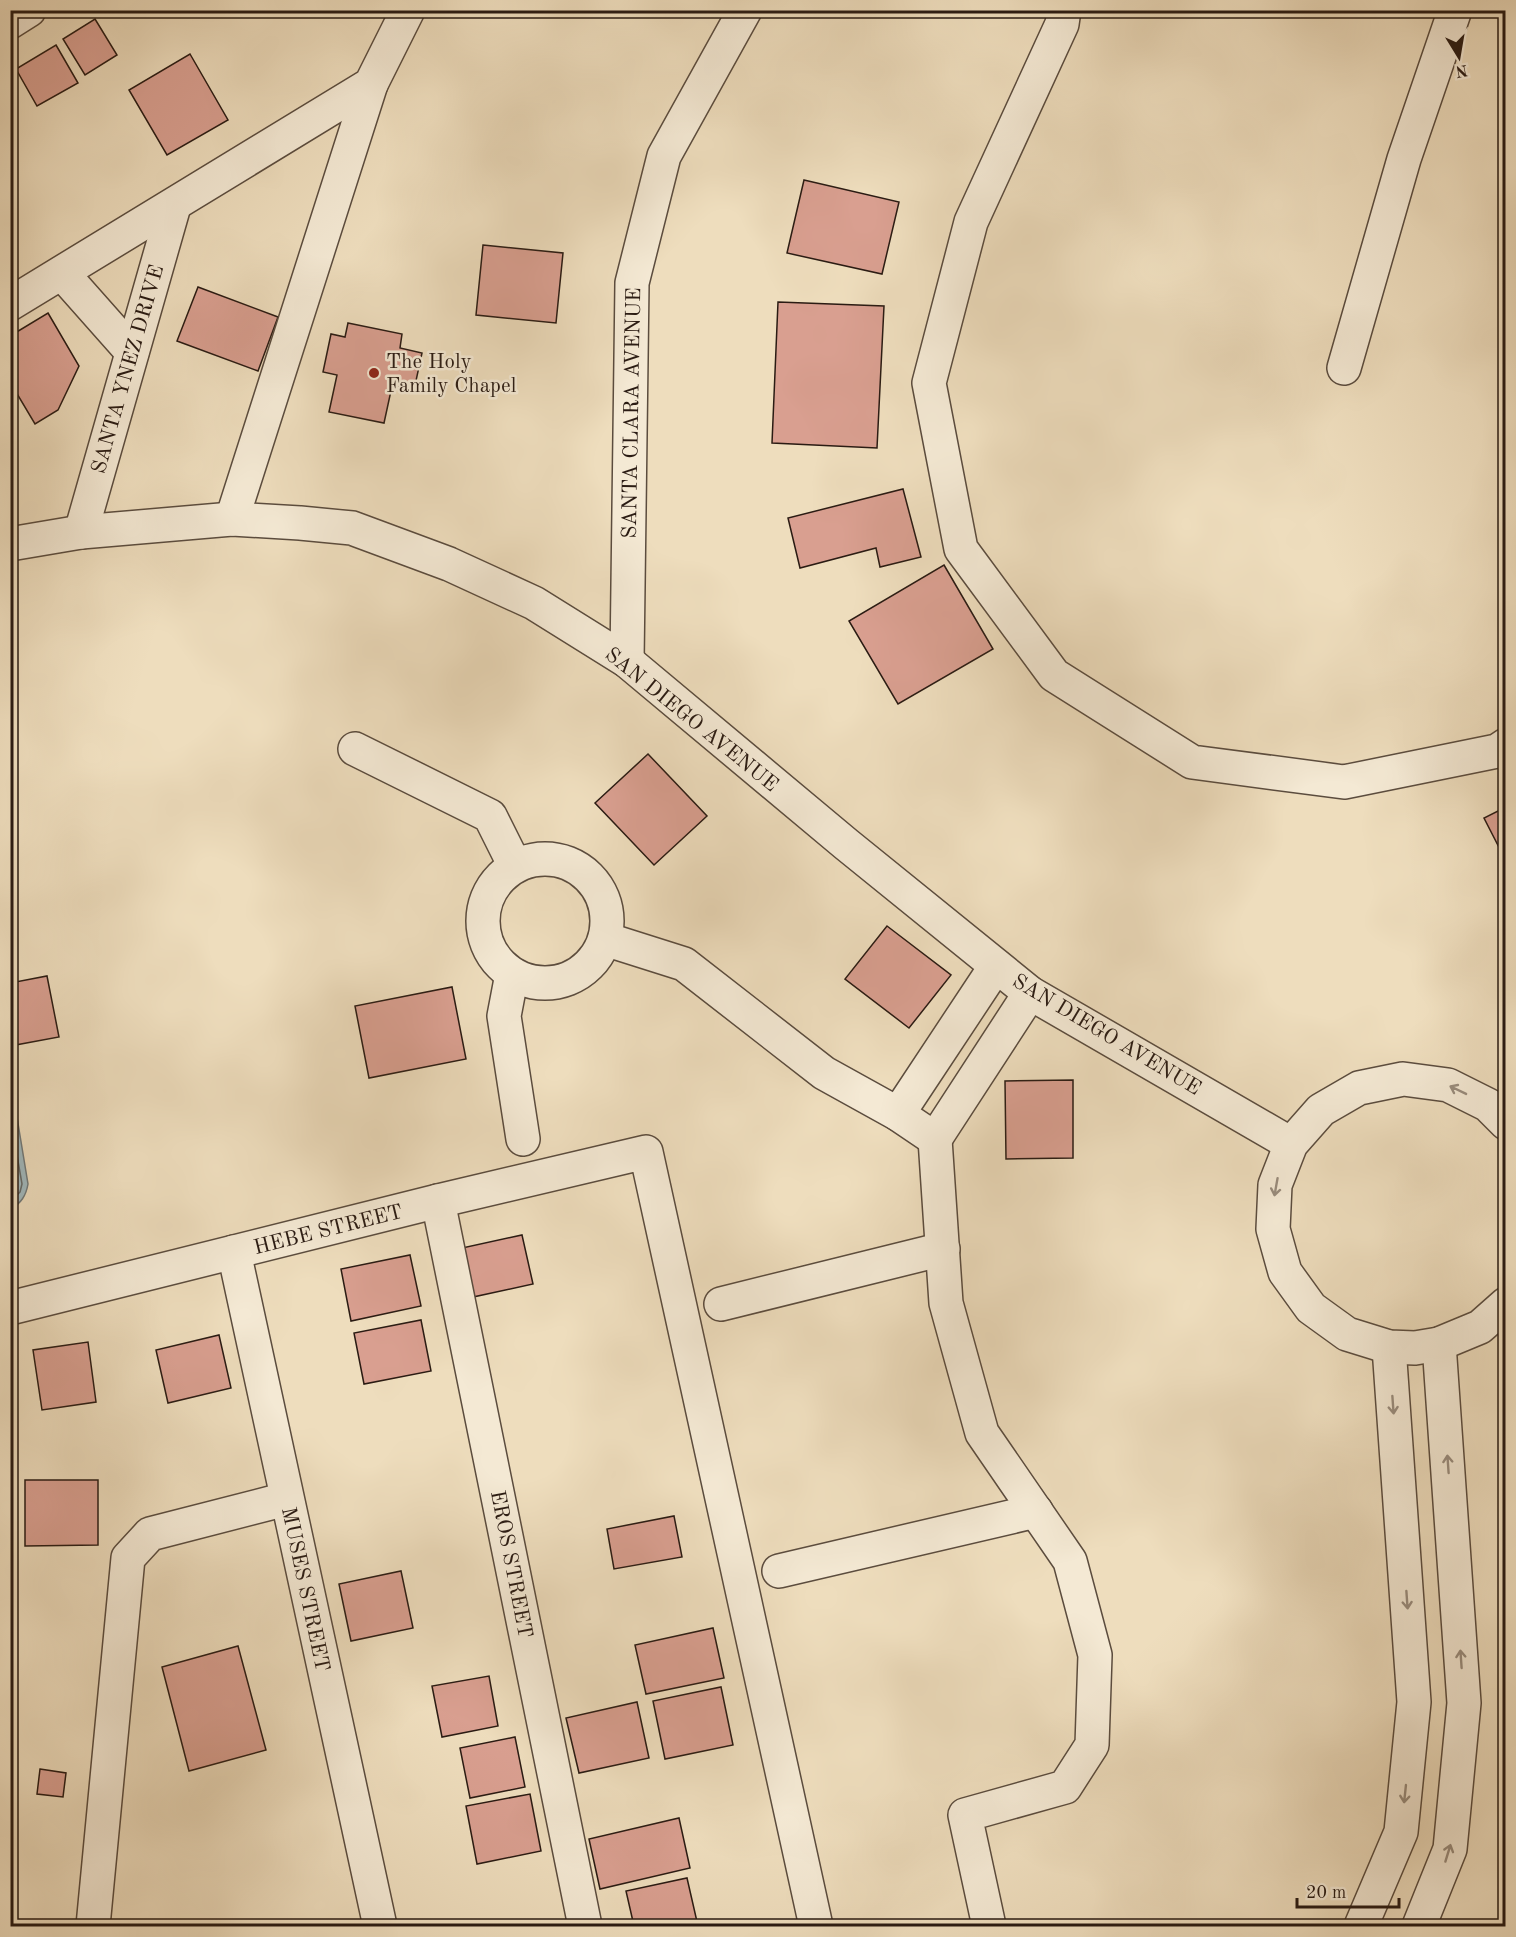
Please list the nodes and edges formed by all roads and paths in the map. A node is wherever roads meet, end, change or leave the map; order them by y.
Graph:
1 (29, 10) edge
2 (408, 10) edge
3 (746, 10) edge
4 (1064, 10) edge
5 (1455, 10) edge
6 (10, 22) edge
7 (371, 84) junction
8 (174, 206) junction
9 (62, 273) junction
10 (10, 304) edge
11 (132, 352) junction
12 (1344, 368) dead end
13 (232, 519) junction
14 (81, 532) junction
15 (10, 544) edge
16 (627, 661) junction
17 (1506, 745) edge
18 (354, 749) dead end
19 (515, 866) junction
20 (605, 939) junction
21 (996, 966) junction
22 (512, 974) junction
23 (1030, 993) junction
24 (1500, 1105) edge
25 (898, 1114) junction
26 (524, 1139) dead end
27 (936, 1139) junction
28 (1291, 1144) junction
29 (438, 1201) junction
30 (943, 1249) junction
31 (234, 1252) junction
32 (721, 1304) dead end
33 (1506, 1304) edge
34 (10, 1308) edge
35 (1439, 1344) junction
36 (1389, 1347) junction
37 (286, 1499) junction
38 (1036, 1511) junction
39 (779, 1571) dead end
40 (93, 1926) edge
41 (380, 1926) edge
42 (585, 1926) edge
43 (816, 1926) edge
44 (989, 1926) edge
45 (1361, 1926) edge
46 (1419, 1926) edge

1 - 6 street
2 - 7 street
3 - 16 street, SANTA CLARA AVENUE
4 - 17 street
5 - 12 street
7 - 8 street
7 - 13 street
8 - 9 street
8 - 11 street, SANTA YNEZ DRIVE
9 - 10 street
9 - 11 street
11 - 14 street, SANTA YNEZ DRIVE
13 - 14 street, SAN DIEGO AVENUE
13 - 16 street, SAN DIEGO AVENUE
14 - 15 street, SAN DIEGO AVENUE
16 - 21 street, SAN DIEGO AVENUE
18 - 19 street
19 - 20 street
19 - 22 street
20 - 22 street
20 - 25 street
21 - 23 street, SAN DIEGO AVENUE
21 - 25 street
22 - 26 street
23 - 27 street
23 - 28 street, SAN DIEGO AVENUE
24 -> 28 street
25 - 27 street
27 - 30 street
28 -> 36 street
29 - 31 street, HEBE STREET
29 - 42 street, EROS STREET
29 - 43 street, HEBE STREET
30 - 32 street
30 - 38 street
31 - 34 street, HEBE STREET
31 - 37 street, MUSES STREET
33 - 35 street
35 - 36 street
46 -> 35 street
36 -> 45 street
37 - 40 street
37 - 41 street, MUSES STREET
38 - 39 street
38 - 44 street

